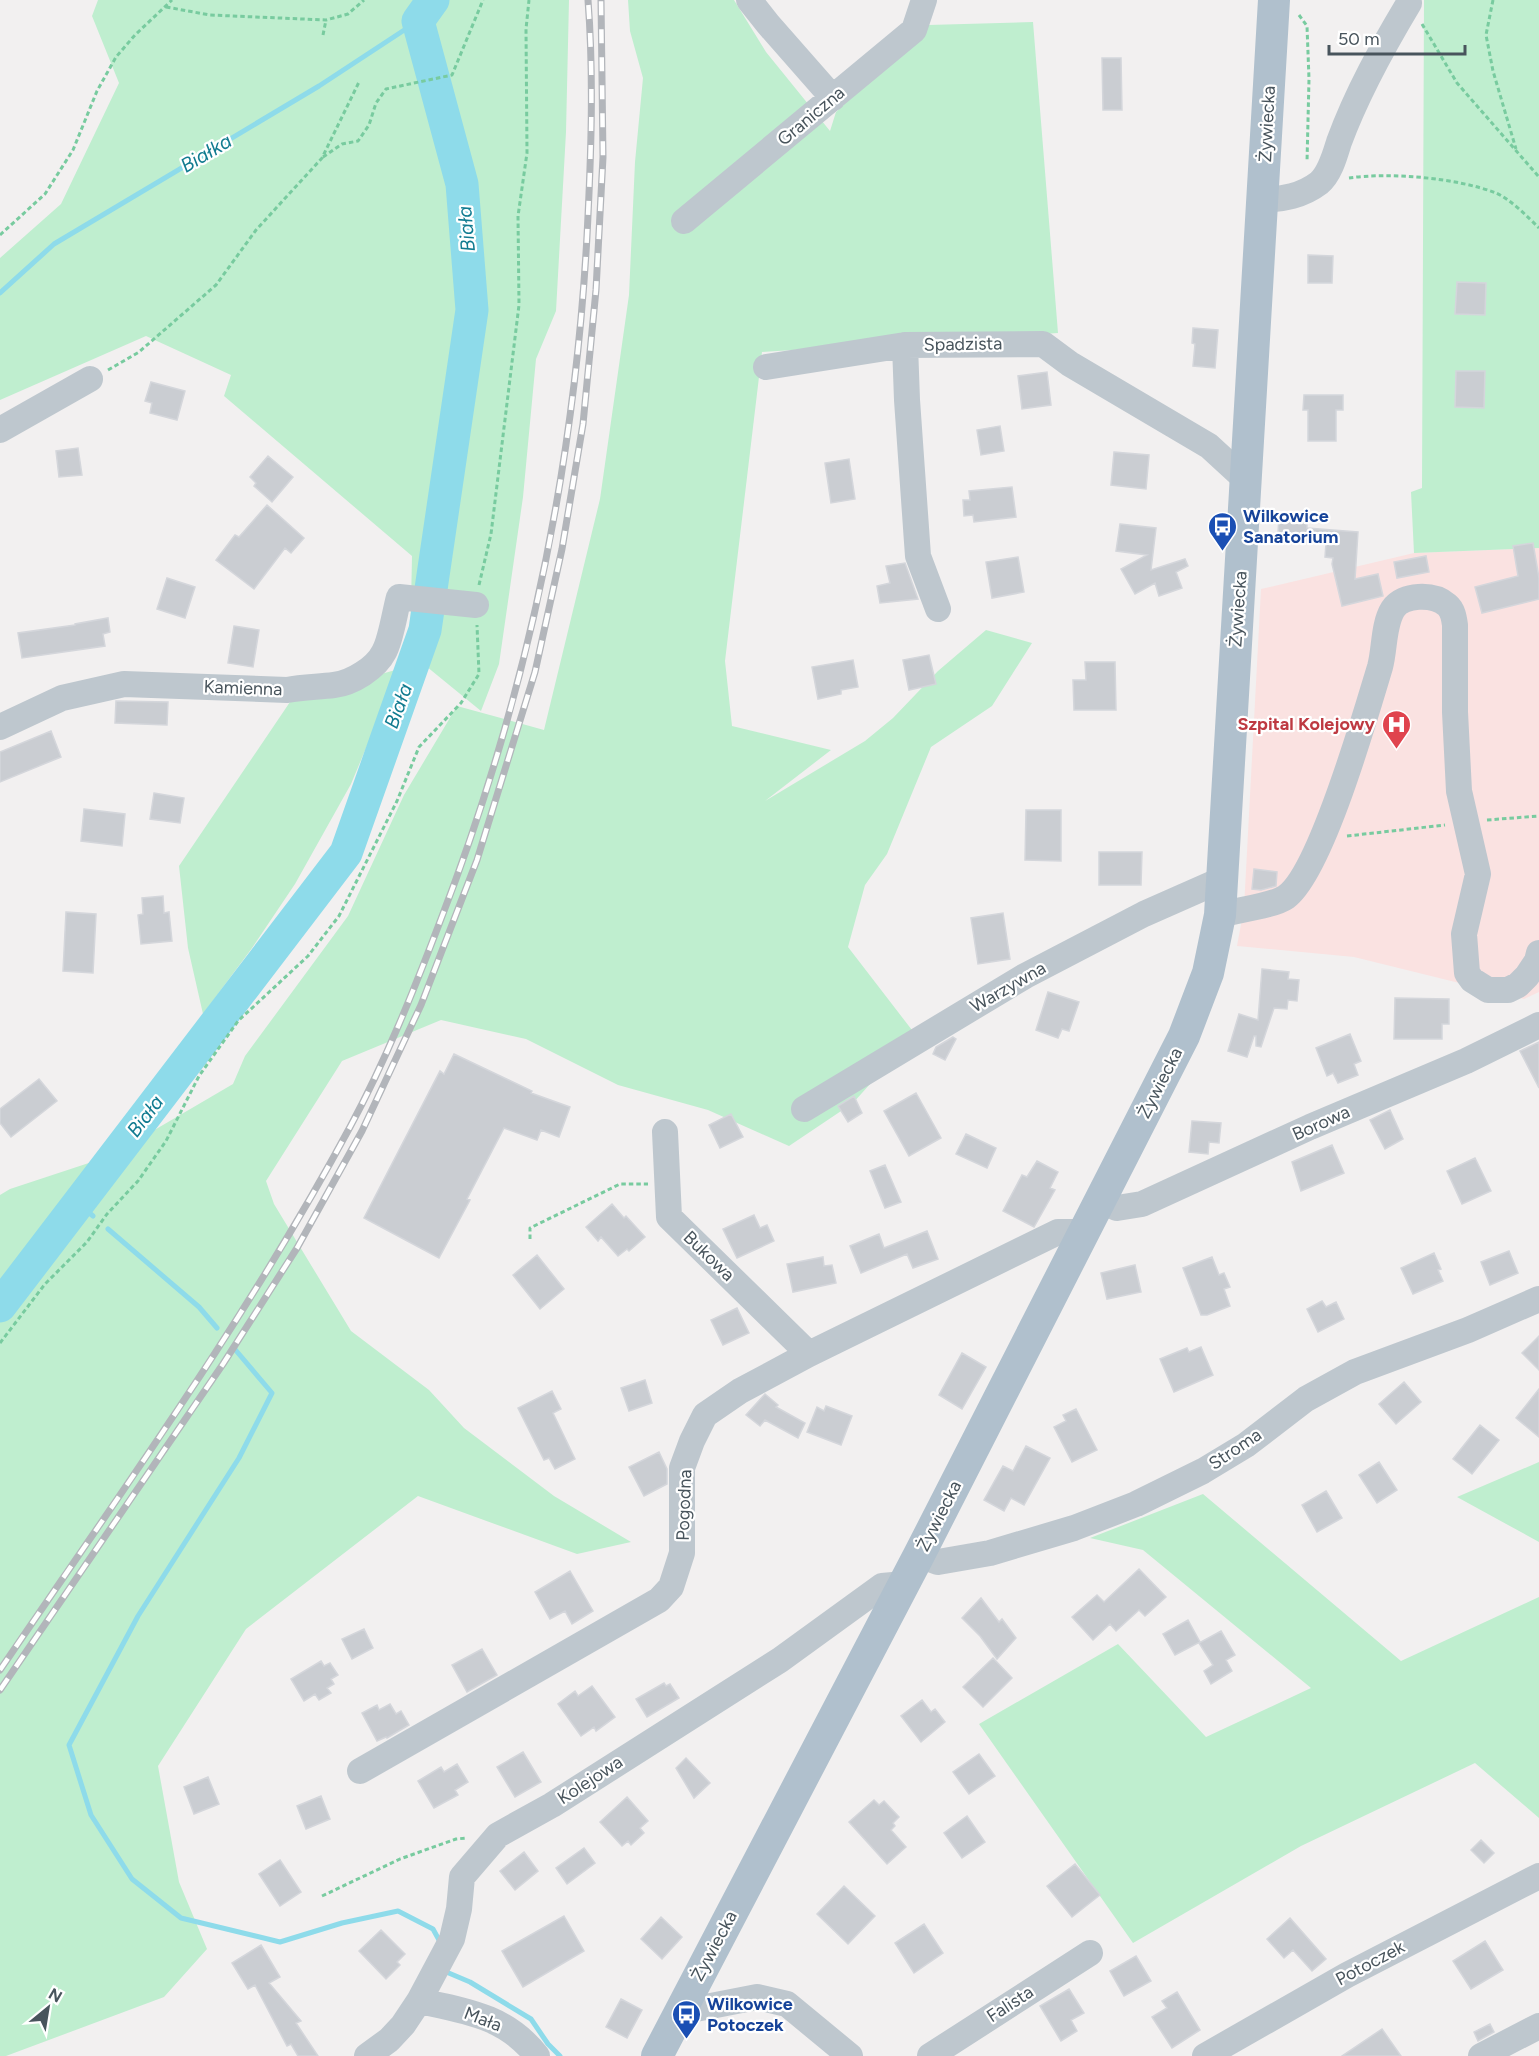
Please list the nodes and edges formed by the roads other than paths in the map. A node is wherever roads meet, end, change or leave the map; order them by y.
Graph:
1 (749, 0) edge
2 (924, 0) edge
3 (1274, 2) edge
4 (1409, 3) road end
5 (833, 98) junction
6 (1263, 200) junction
7 (684, 221) dead end
8 (906, 345) junction
9 (766, 367) dead end
10 (90, 379) road end
11 (0, 430) edge
12 (1246, 480) junction
13 (476, 604) road end
14 (938, 609) dead end
15 (0, 727) edge
16 (1221, 880) junction
17 (1220, 915) junction
18 (1539, 953) edge
19 (1539, 1025) edge
20 (804, 1109) dead end
21 (665, 1132) dead end
22 (1101, 1201) junction
23 (1084, 1232) junction
24 (1539, 1299) edge
25 (809, 1354) junction
26 (919, 1555) junction
27 (904, 1584) junction
28 (360, 1771) dead end
29 (1539, 1876) edge
30 (1090, 1953) dead end
31 (419, 2001) junction
32 (680, 2012) junction
33 (1539, 2026) edge
34 (367, 2056) edge
35 (537, 2056) edge
36 (657, 2056) edge
37 (850, 2056) edge
38 (930, 2056) edge
39 (1205, 2056) edge
40 (1480, 2056) edge

1 - 5 street
2 - 5 street, Graniczna
3 - 6 main road, Żywiecka
4 - 6 street
5 - 7 street, Graniczna
6 - 12 main road, Żywiecka
8 - 9 street
8 - 12 street, Spadzista
8 - 14 street, Spadzista
10 - 11 street
12 - 16 main road, Żywiecka
13 - 15 street, Kamienna
16 - 17 main road, Żywiecka
16 - 20 street, Warzywna
17 - 18 street
17 - 22 main road, Żywiecka
19 - 22 street, Borowa
21 - 25 street, Bukowa
22 - 23 main road, Żywiecka
23 - 25 street, Pogodna
23 - 26 main road, Żywiecka
24 - 26 street, Stroma
25 - 28 street, Pogodna
26 - 27 main road, Żywiecka
27 - 31 street, Kolejowa
27 - 32 main road, Żywiecka
29 - 39 street, Potoczek
30 - 38 street, Falista
31 - 34 street, Kolejowa
31 - 35 street, Mała
32 - 36 main road, Żywiecka
32 - 37 street
33 - 40 street

